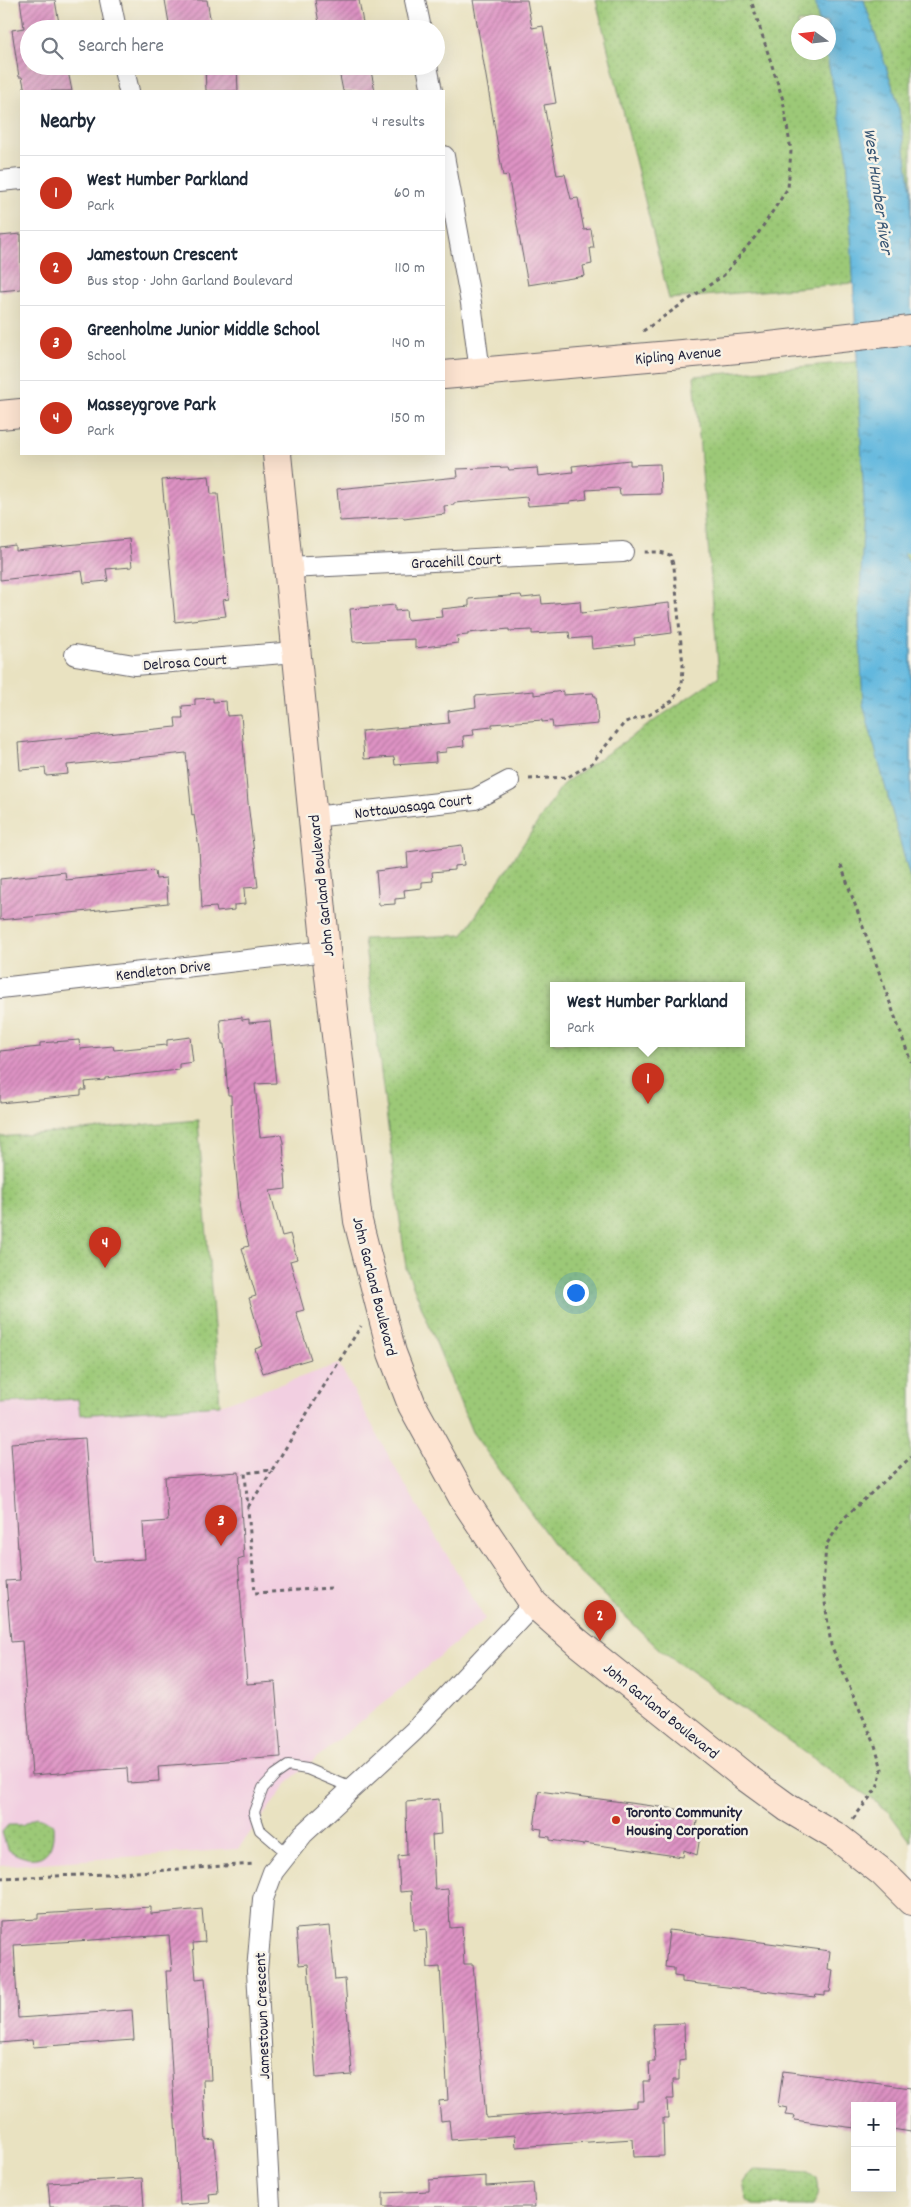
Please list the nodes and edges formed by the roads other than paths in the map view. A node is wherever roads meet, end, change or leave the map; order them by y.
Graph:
1 (110, 0) edge
2 (415, 0) edge
3 (114, 20) edge
4 (419, 20) edge
5 (125, 75) edge
6 (429, 75) edge
7 (129, 90) edge
8 (432, 90) edge
9 (445, 161) edge
10 (20, 179) edge
11 (0, 181) edge
12 (911, 330) edge
13 (480, 372) junction
14 (445, 375) edge
15 (20, 413) edge
16 (0, 415) edge
17 (277, 455) edge
18 (624, 552) road end
19 (288, 568) junction
20 (296, 652) junction
21 (75, 655) dead end
22 (509, 781) road end
23 (313, 817) junction
24 (326, 951) junction
25 (0, 988) edge
26 (534, 1604) junction
27 (352, 1788) junction
28 (285, 1858) junction
29 (911, 1901) edge
30 (270, 2207) edge

1 - 3 street
2 - 4 street
5 - 7 street
6 - 8 street
9 - 13 street
10 - 11 street
12 - 13 street, Kipling Avenue
13 - 14 street, Kipling Avenue
15 - 16 street
17 - 19 street, John Garland Boulevard
18 - 19 street, Gracehill Court
19 - 20 street, John Garland Boulevard
20 - 21 street, Delrosa Court
20 - 23 street, John Garland Boulevard
22 - 23 street, Nottawasaga Court
23 - 24 street, John Garland Boulevard
24 - 25 street, Kendleton Drive
24 - 26 street, John Garland Boulevard
26 - 27 street, Jamestown Crescent
26 - 29 street, John Garland Boulevard
27 - 28 street, Jamestown Crescent
27 - 28 lane
28 - 30 street, Jamestown Crescent

